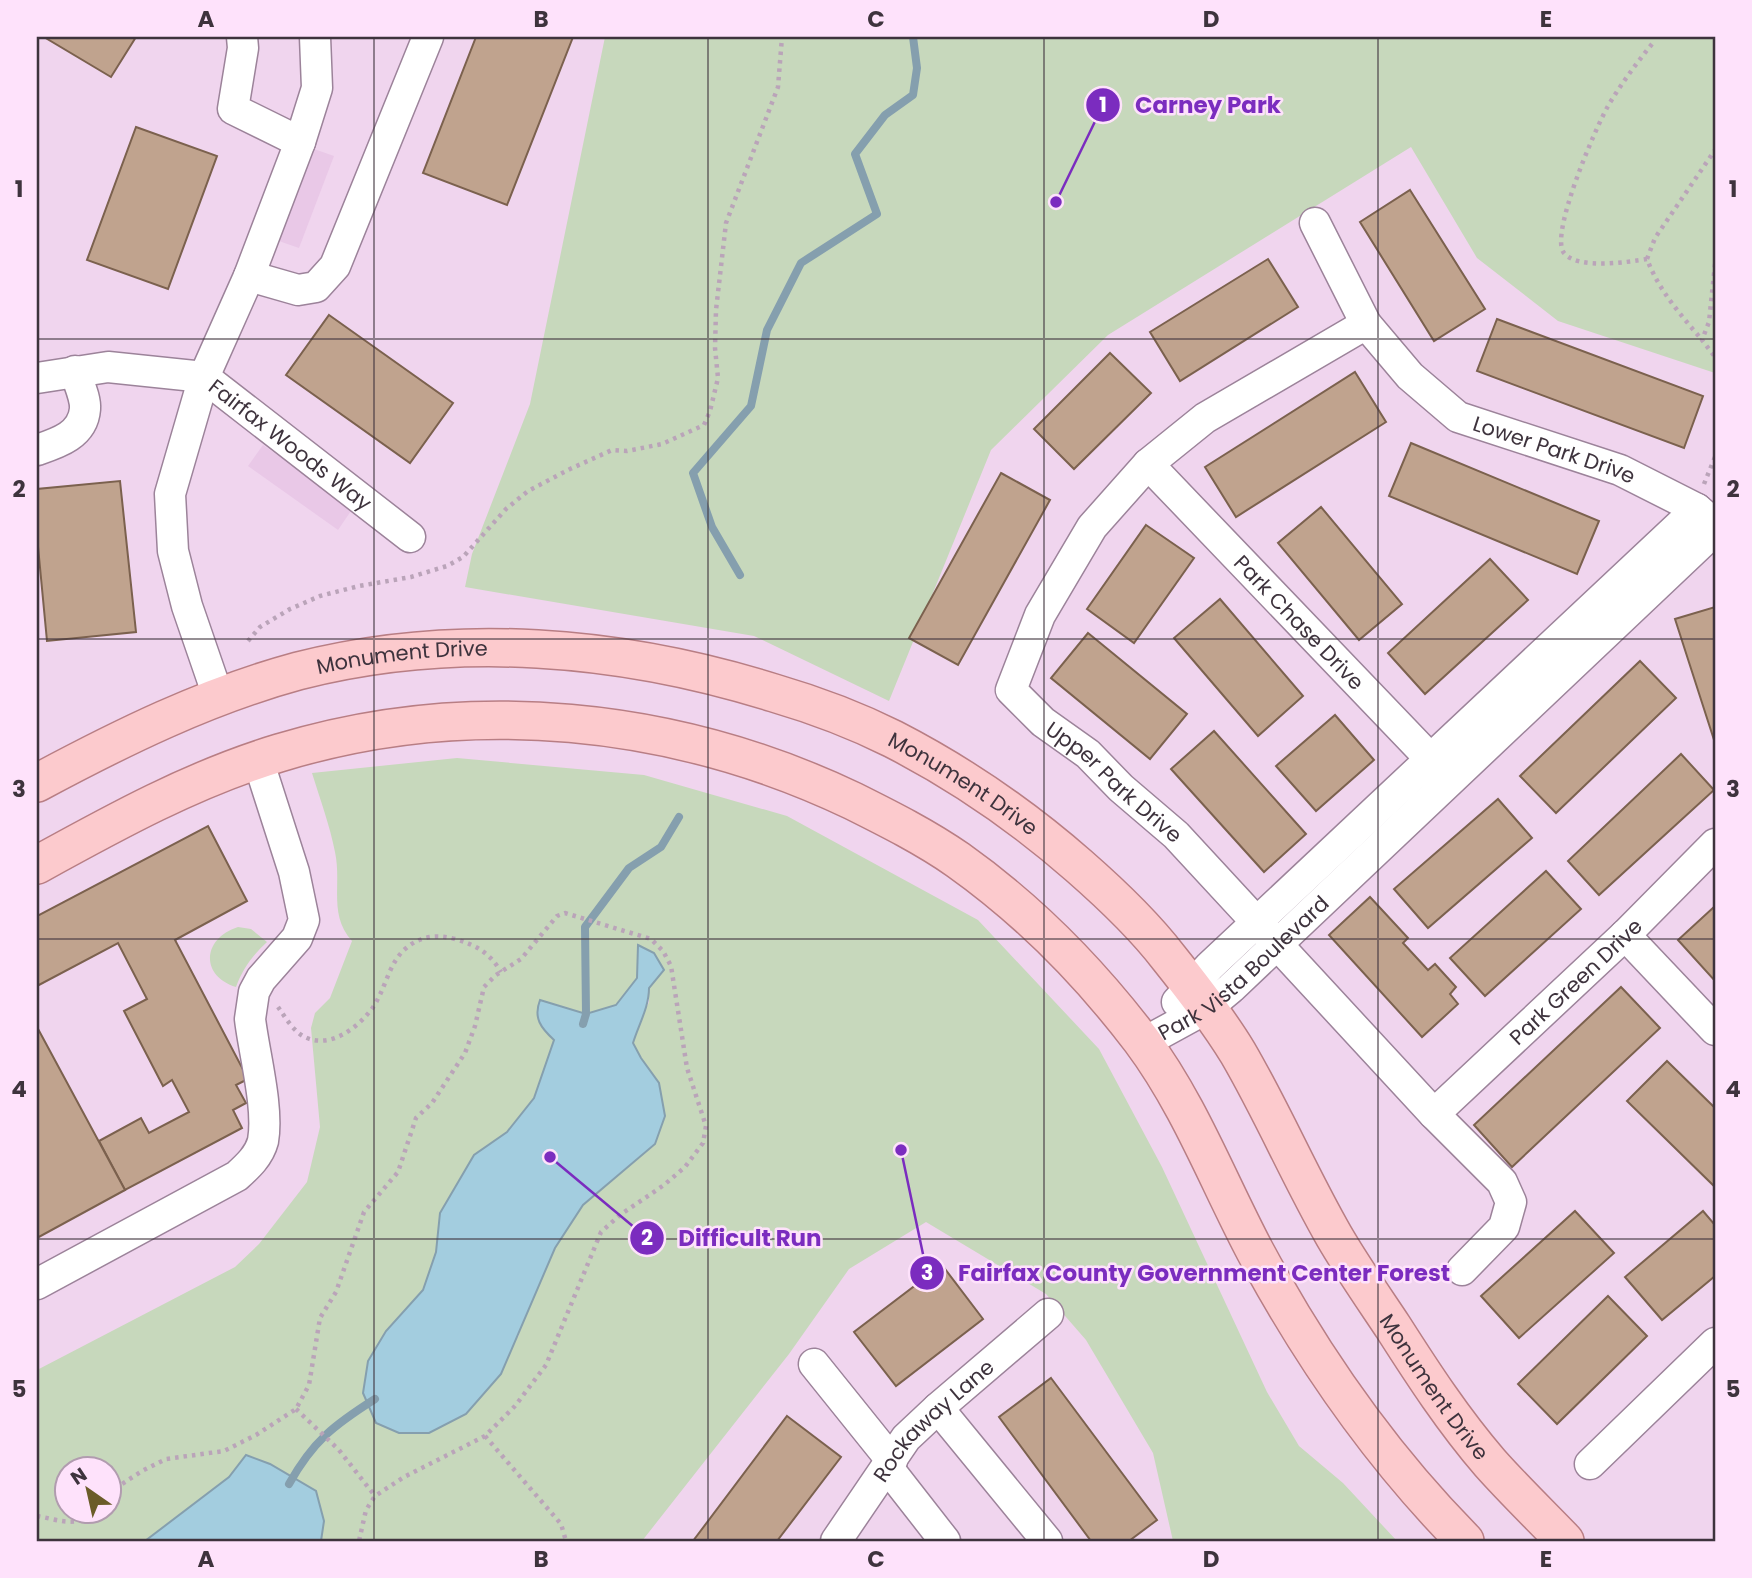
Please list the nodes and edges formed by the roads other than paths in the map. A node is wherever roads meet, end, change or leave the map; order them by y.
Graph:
1 (242, 37) edge
2 (315, 37) edge
3 (428, 37) edge
4 (300, 142) junction
5 (1315, 223) dead end
6 (249, 276) junction
7 (1366, 324) junction
8 (75, 371) junction
9 (204, 377) junction
10 (37, 378) edge
11 (37, 450) edge
12 (1148, 464) junction
13 (1709, 521) edge
14 (410, 537) dead end
15 (218, 696) junction
16 (258, 760) junction
17 (1440, 770) junction
18 (37, 783) edge
19 (1715, 844) edge
20 (37, 865) edge
21 (1266, 934) junction
22 (1625, 935) junction
23 (1198, 997) junction
24 (1715, 1030) edge
25 (1143, 1043) junction
26 (1433, 1114) junction
27 (1462, 1270) dead end
28 (37, 1283) edge
29 (1048, 1314) dead end
30 (1715, 1343) edge
31 (814, 1364) dead end
32 (938, 1408) junction
33 (890, 1464) junction
34 (1590, 1464) dead end
35 (835, 1541) edge
36 (945, 1541) edge
37 (1047, 1541) edge
38 (1465, 1541) edge
39 (1565, 1541) edge

1 - 4 street
2 - 4 street
3 - 6 street
4 - 6 street
5 - 7 street, Lower Park Drive
6 - 9 street
7 - 12 street, Upper Park Drive
7 - 13 street, Lower Park Drive
8 - 9 street, Fairfax Woods Way
8 - 10 street, Fairfax Woods Way
8 - 11 street
9 - 14 street, Fairfax Woods Way
9 - 15 street
12 - 17 street, Park Chase Drive
12 - 21 street, Upper Park Drive
13 - 17 street, Park Vista Boulevard
15 - 18 main road, Monument Drive
15 - 23 main road, Monument Drive
16 - 20 main road
16 - 25 main road
16 - 28 street
17 - 21 street, Park Vista Boulevard
19 - 22 street, Park Green Drive
21 - 23 street, Park Vista Boulevard
21 - 26 street, Upper Park Drive
22 - 24 street
22 - 26 street, Park Green Drive
23 - 25 street, Park Vista Boulevard
23 - 39 main road, Monument Drive
25 - 38 main road
26 - 27 street, Upper Park Drive
29 - 32 street, Rockaway Lane
30 - 34 street
31 - 33 street
32 - 33 street, Rockaway Lane
32 - 37 street
33 - 35 street, Rockaway Lane
33 - 36 street

